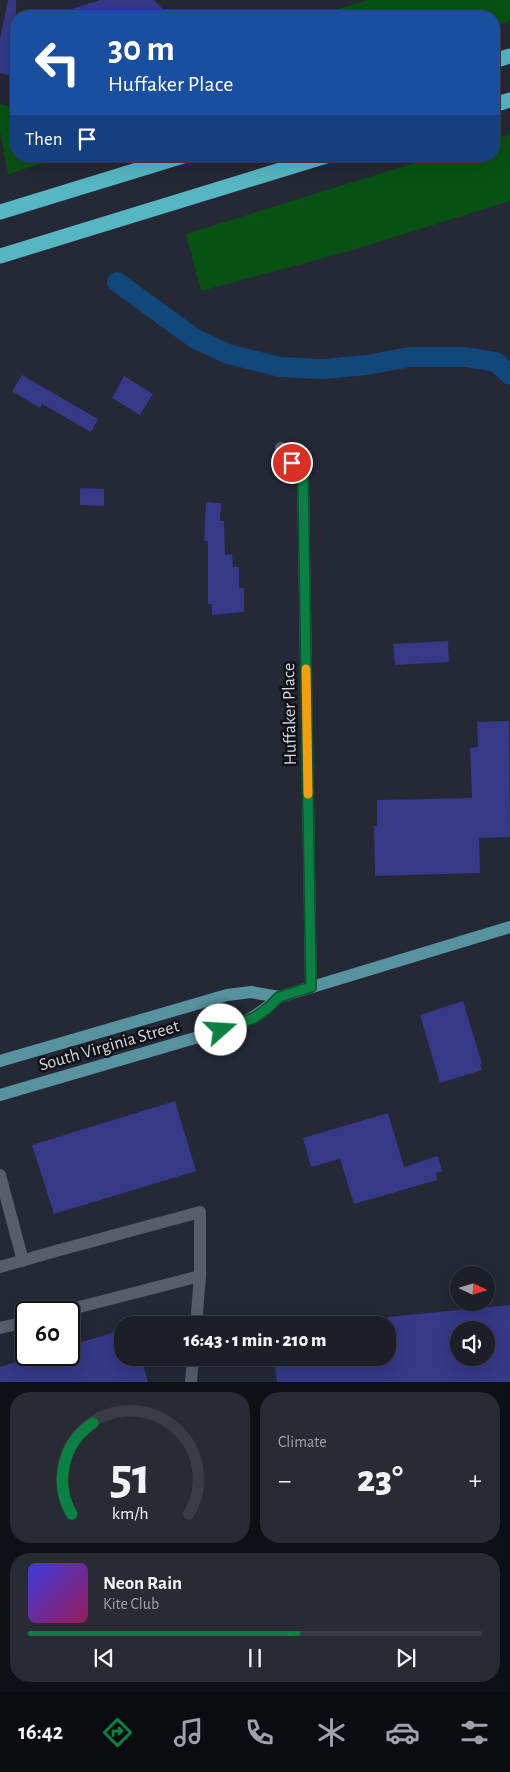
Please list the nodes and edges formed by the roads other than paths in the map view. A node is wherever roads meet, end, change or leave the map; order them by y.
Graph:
1 (163, 162) edge
2 (306, 162) edge
3 (0, 212) edge
4 (0, 256) edge
5 (281, 448) dead end
6 (510, 927) edge
7 (311, 987) junction
8 (279, 997) junction
9 (0, 1061) edge
10 (0, 1095) edge
11 (0, 1175) edge
12 (23, 1260) junction
13 (0, 1268) edge
14 (200, 1276) junction
15 (80, 1307) edge
16 (197, 1316) edge
17 (15, 1325) edge
18 (0, 1328) edge
19 (192, 1366) edge
20 (191, 1382) edge

1 - 3 highway
2 - 4 highway
5 - 7 street, Huffaker Place
6 - 7 main road, South Virginia Street
7 - 8 main road, South Virginia Street
8 - 9 main road, South Virginia Street
8 - 10 main road, South Virginia Street
11 - 12 street
12 - 13 street
12 - 14 street
14 - 15 street
14 - 16 street
17 - 18 street
19 - 20 street

